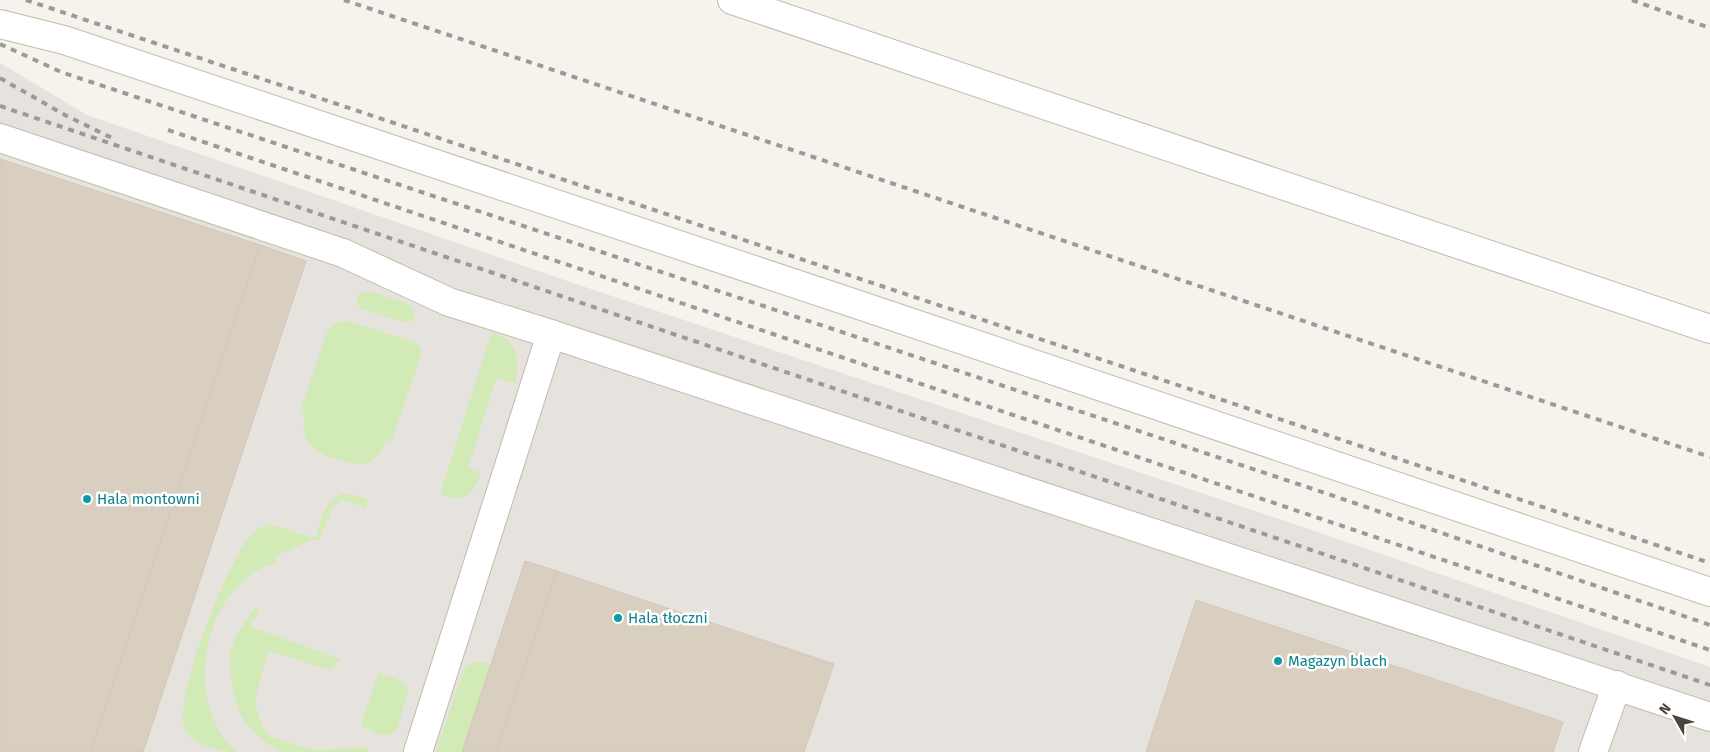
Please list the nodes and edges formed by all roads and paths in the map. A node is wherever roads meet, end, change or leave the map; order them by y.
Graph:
1 (732, 0) edge
2 (0, 24) edge
3 (0, 138) edge
4 (1710, 329) edge
5 (551, 334) junction
6 (1710, 592) edge
7 (1617, 685) junction
8 (1710, 717) edge
9 (418, 752) edge
10 (1593, 752) edge

1 - 4 lane
2 - 6 lane
3 - 5 lane
5 - 7 lane
5 - 9 lane
7 - 8 lane
7 - 10 lane

